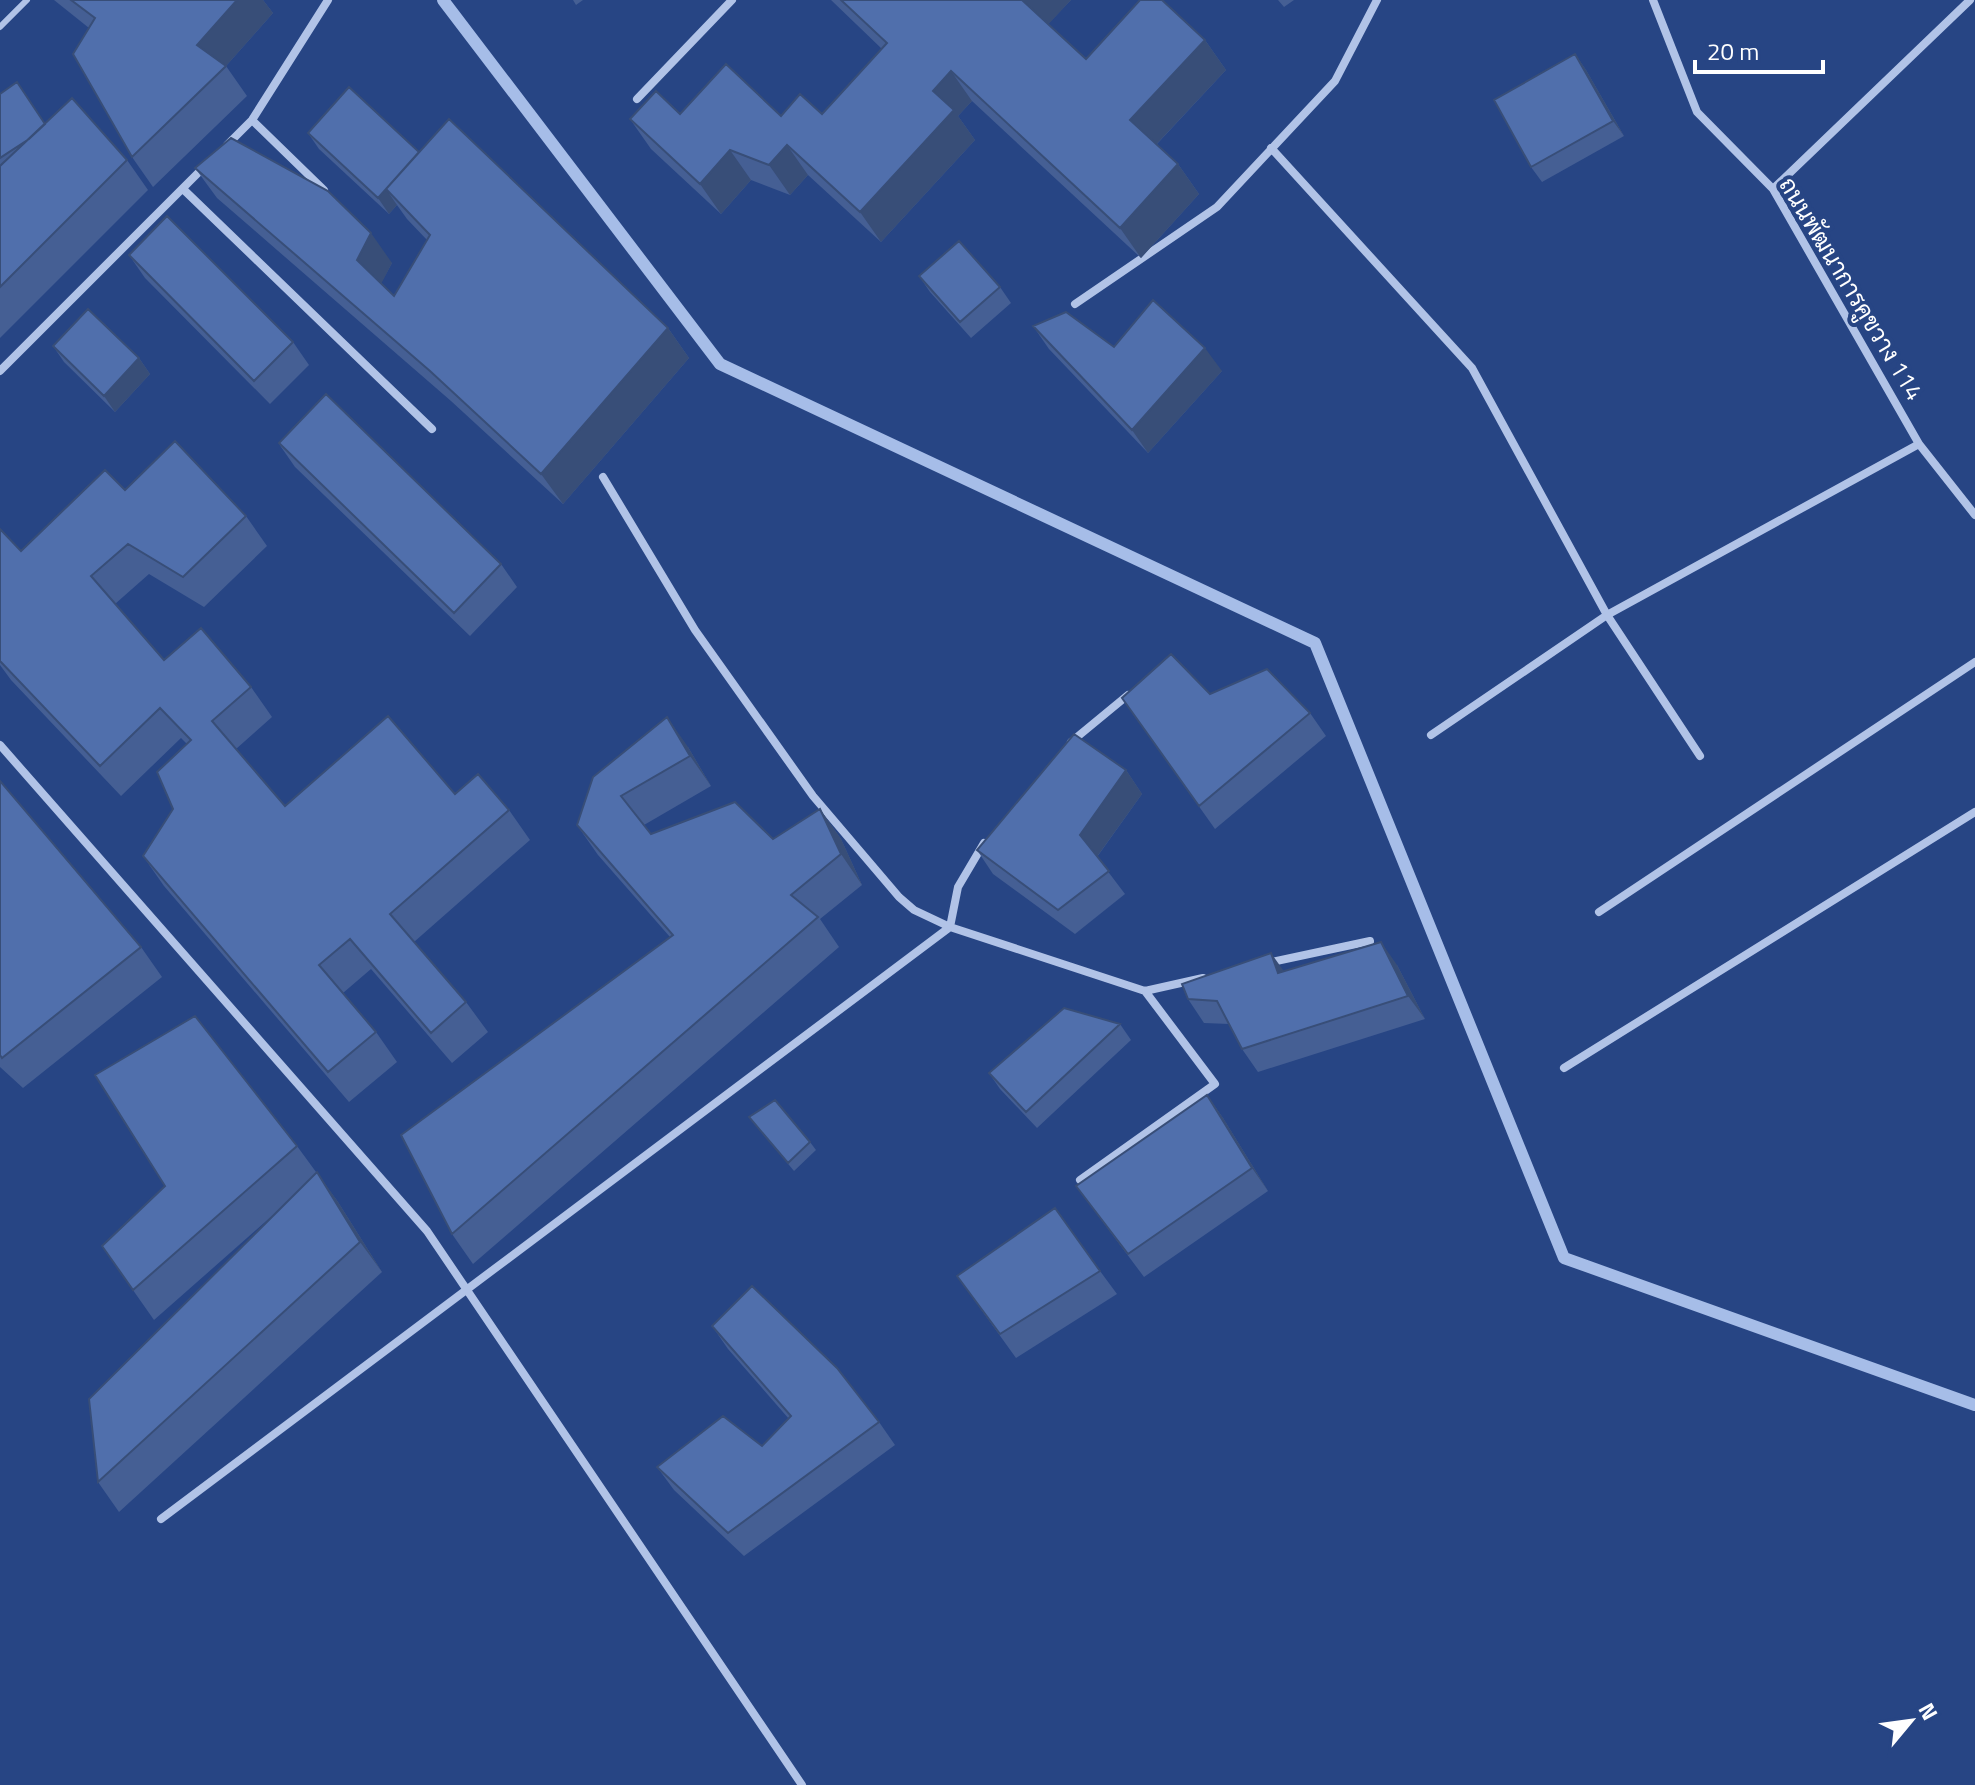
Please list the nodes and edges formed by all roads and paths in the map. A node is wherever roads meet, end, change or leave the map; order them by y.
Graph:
1 (27, 0) edge
2 (328, 0) edge
3 (732, 0) edge
4 (1377, 0) edge
5 (1653, 0) edge
6 (1970, 0) edge
7 (0, 27) edge
8 (637, 99) dead end
9 (252, 120) junction
10 (1271, 148) junction
11 (222, 149) edge
12 (213, 159) edge
13 (183, 189) junction
14 (1773, 189) junction
15 (324, 190) edge
16 (1075, 304) dead end
17 (0, 371) edge
18 (432, 429) dead end
19 (1919, 444) junction
20 (603, 477) dead end
21 (1975, 515) edge
22 (1607, 615) junction
23 (1975, 662) edge
24 (1142, 683) edge
25 (1431, 735) dead end
26 (0, 745) edge
27 (1065, 749) edge
28 (1700, 756) dead end
29 (1975, 812) edge
30 (988, 838) edge
31 (1599, 912) dead end
32 (950, 927) junction
33 (1370, 941) dead end
34 (1250, 967) edge
35 (1220, 974) edge
36 (1145, 991) junction
37 (1564, 1068) dead end
38 (1080, 1180) edge
39 (466, 1293) junction
40 (161, 1519) dead end
41 (802, 1785) edge

1 - 7 lane
2 - 9 street
3 - 8 street
4 - 10 street
5 - 14 street, ถนนพัฒนาการคูขวาง 114
6 - 14 street
9 - 11 street
9 - 15 street
10 - 16 street
10 - 22 street
12 - 13 street
13 - 17 street
13 - 18 street
14 - 19 street, ถนนพัฒนาการคูขวาง 114
19 - 21 street, ถนนพัฒนาการคูขวาง 114
19 - 22 street
20 - 32 street
22 - 25 street
22 - 28 street
23 - 31 street
24 - 27 street
26 - 39 street
29 - 37 street
30 - 32 street
32 - 36 street
32 - 39 street
33 - 34 street
35 - 36 street
36 - 38 street
39 - 40 street
39 - 41 street

